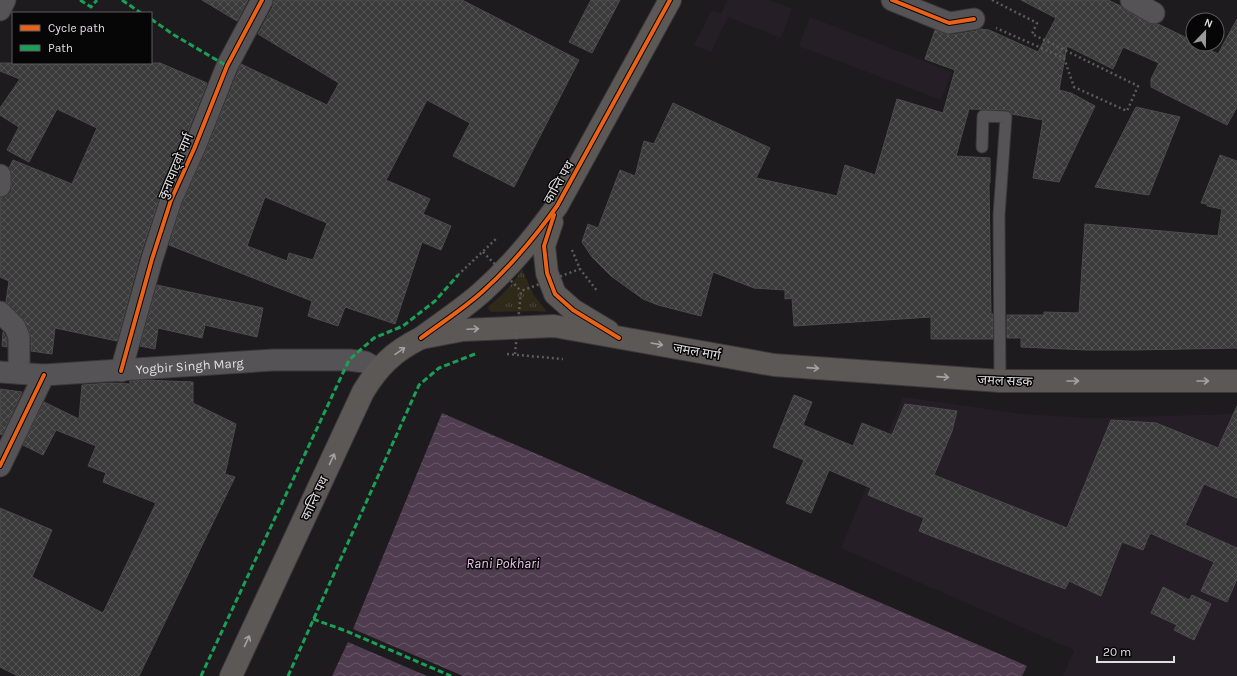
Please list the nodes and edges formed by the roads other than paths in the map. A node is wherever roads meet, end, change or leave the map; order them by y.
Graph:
1 (5, 0) edge
2 (262, 0) edge
3 (670, 0) edge
4 (892, 0) edge
5 (1131, 0) edge
6 (0, 10) edge
7 (1154, 13) dead end
8 (974, 19) road end
9 (982, 148) dead end
10 (0, 158) edge
11 (0, 167) edge
12 (0, 175) edge
13 (0, 186) edge
14 (558, 206) junction
15 (0, 312) edge
16 (420, 338) junction
17 (619, 338) junction
18 (774, 365) joint
19 (378, 369) junction
20 (121, 371) junction
21 (9, 373) edge
22 (44, 376) junction
23 (1000, 380) junction
24 (1237, 381) edge
25 (0, 466) edge
26 (231, 676) edge

1 - 6 street
2 - 20 street, कुनायाट्वो मार्ग
3 - 14 main road, कान्ति पथ
4 - 8 street
5 - 7 street
9 - 23 lane
10 - 11 street
12 - 13 street
14 - 16 main road, कान्ति पथ
14 - 17 main road
15 - 21 street
16 -> 17 main road, कान्ति पथ
19 -> 16 main road, कान्ति पथ
17 -> 18 main road, जमल मार्ग
18 -> 23 main road, जमल सडक
19 - 20 street, Yogbir Singh Marg
26 -> 19 main road, कान्ति पथ
20 - 22 street, Yogbir Singh Marg
21 - 22 street, Yogbir Singh Marg
22 - 25 street
23 -> 24 main road, जमल सडक

